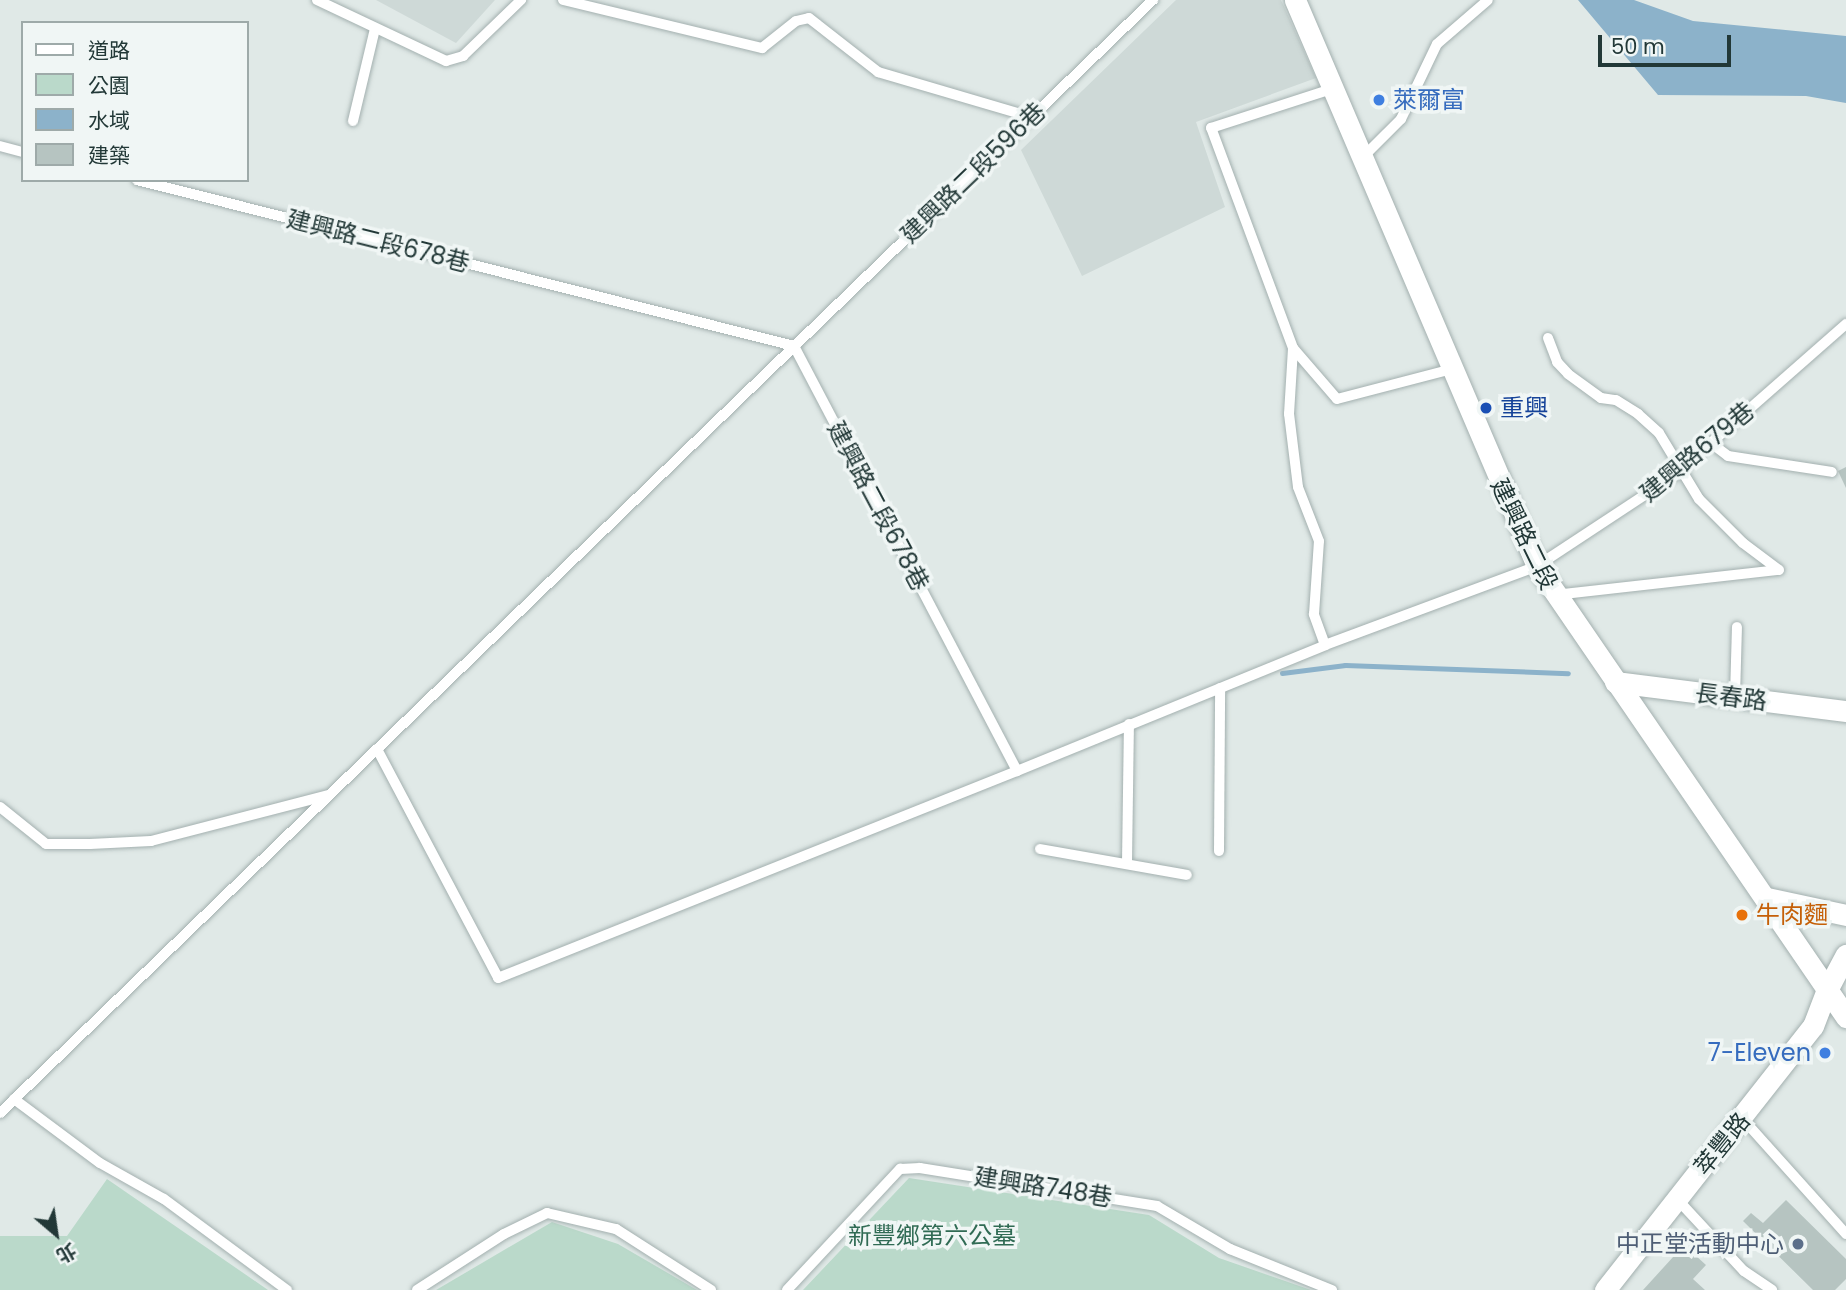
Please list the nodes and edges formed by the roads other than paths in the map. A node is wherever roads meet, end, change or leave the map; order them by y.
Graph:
1 (317, 0) edge
2 (521, 0) edge
3 (563, 0) edge
4 (1153, 0) edge
5 (1295, 0) edge
6 (1488, 0) edge
7 (375, 29) junction
8 (1335, 88) junction
9 (1031, 117) junction
10 (353, 121) dead end
11 (0, 146) edge
12 (21, 151) edge
13 (1365, 155) junction
14 (145, 182) edge
15 (1846, 324) edge
16 (1548, 338) dead end
17 (794, 346) junction
18 (1293, 348) junction
19 (1452, 369) junction
20 (1711, 443) junction
21 (1679, 470) junction
22 (1832, 472) dead end
23 (1536, 566) junction
24 (1554, 595) junction
25 (1737, 627) dead end
26 (1325, 645) junction
27 (1615, 682) junction
28 (1220, 688) junction
29 (1735, 697) junction
30 (1846, 711) edge
31 (1129, 724) junction
32 (377, 749) junction
33 (1017, 771) junction
34 (331, 795) junction
35 (0, 807) edge
36 (1040, 849) dead end
37 (1219, 851) dead end
38 (1127, 863) junction
39 (1187, 875) dead end
40 (1767, 898) junction
41 (1846, 915) edge
42 (1846, 955) edge
43 (1827, 990) junction
44 (1846, 1017) edge
45 (14, 1100) junction
46 (0, 1113) edge
47 (1742, 1118) junction
48 (1678, 1199) junction
49 (1846, 1234) edge
50 (690, 1286) edge
51 (287, 1290) edge
52 (416, 1290) edge
53 (711, 1290) edge
54 (787, 1290) edge
55 (1332, 1290) edge
56 (1605, 1290) edge
57 (1772, 1290) edge

1 - 7 lane
2 - 7 lane
3 - 9 lane
4 - 9 lane, 建興路二段596巷
5 - 8 street, 建興路二段
6 - 13 lane
7 - 10 lane
8 - 13 street, 建興路二段
8 - 18 lane
9 - 17 lane, 建興路二段596巷
11 - 12 lane
13 - 19 street, 建興路二段
14 - 17 lane, 建興路二段678巷
15 - 20 lane, 建興路679巷
16 - 21 lane
17 - 32 lane, 建興路二段596巷
17 - 33 lane, 建興路二段678巷
18 - 19 lane
18 - 26 lane
19 - 23 street, 建興路二段
20 - 21 lane, 建興路679巷
20 - 22 lane
21 - 23 lane, 建興路679巷
21 - 24 lane
23 - 24 street, 建興路二段
23 - 26 lane
24 - 27 street, 建興路二段
25 - 29 lane
26 - 28 lane
27 - 29 street, 長春路
27 - 40 street, 建興路二段
28 - 31 lane
28 - 37 lane
29 - 30 street, 長春路
31 - 33 lane
31 - 38 lane
32 - 33 lane
32 - 34 lane, 建興路二段596巷
34 - 35 lane
34 - 45 lane, 建興路二段596巷
36 - 38 lane
38 - 39 lane
40 - 41 street
40 - 43 street, 建興路二段
42 - 43 street, 萃豐路
43 - 44 street, 建興路二段
43 - 47 street, 萃豐路
45 - 46 lane, 建興路二段596巷
45 - 51 lane
47 - 48 street, 萃豐路
47 - 49 lane
48 - 56 street, 萃豐路
48 - 57 lane
50 - 52 lane
50 - 53 lane
54 - 55 lane, 建興路748巷

